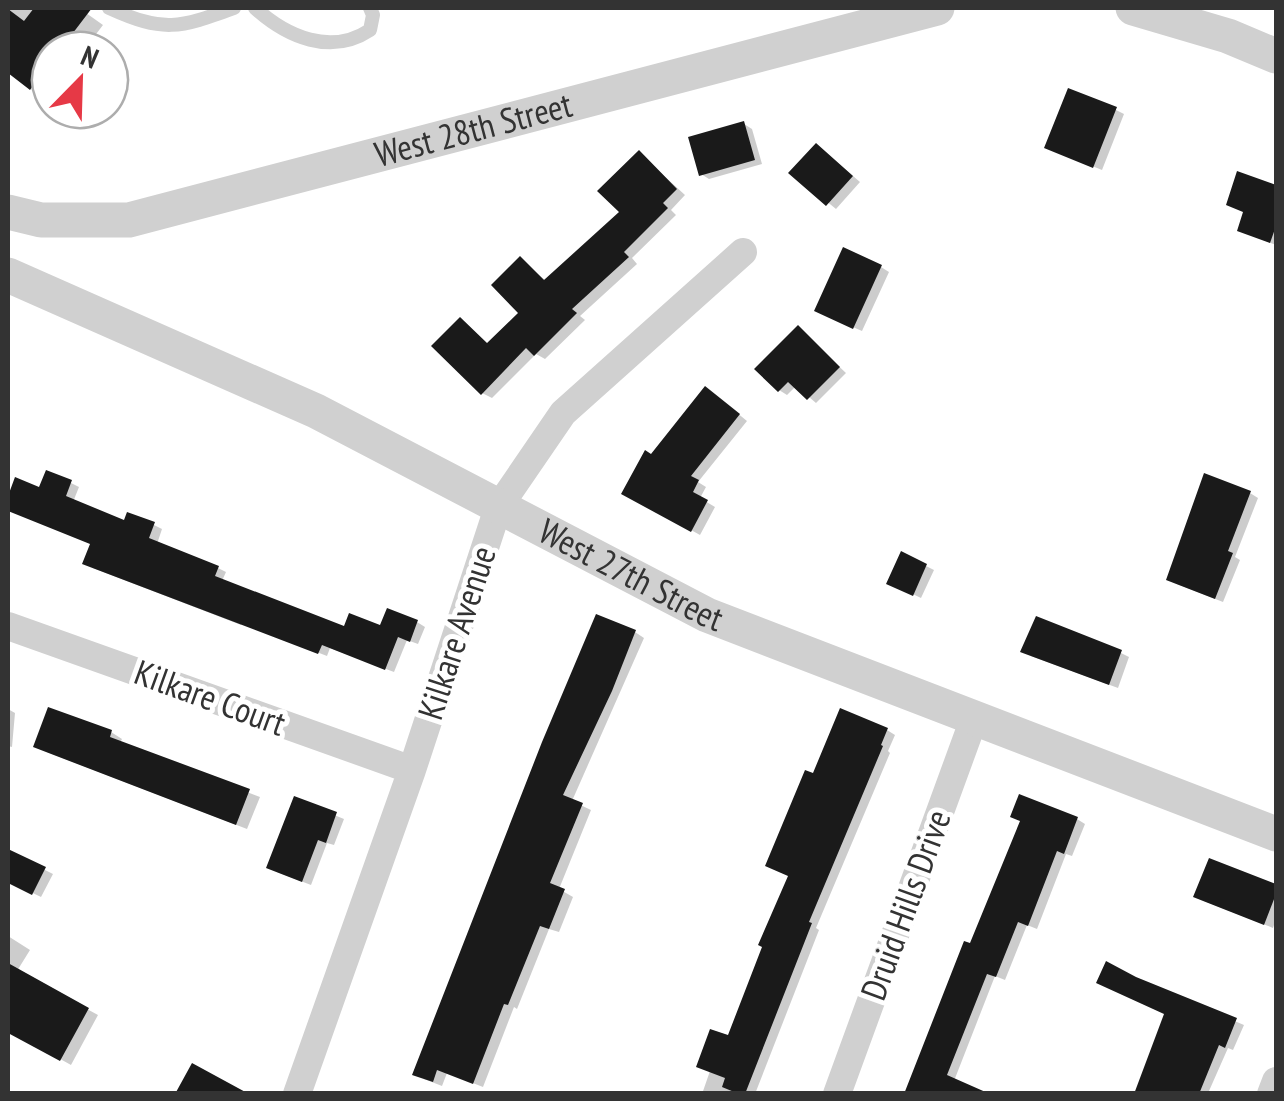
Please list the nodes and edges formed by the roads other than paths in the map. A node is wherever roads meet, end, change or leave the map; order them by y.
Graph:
1 (109, 8) edge
2 (234, 8) edge
3 (254, 8) edge
4 (370, 8) edge
5 (937, 8) edge
6 (1133, 8) edge
7 (1276, 56) edge
8 (8, 212) edge
9 (743, 252) dead end
10 (8, 275) edge
11 (498, 508) junction
12 (8, 626) edge
13 (975, 716) junction
14 (412, 770) junction
15 (1276, 834) edge
16 (1276, 1081) edge
17 (297, 1094) edge
18 (836, 1094) edge
19 (1272, 1094) edge

1 - 2 lane
3 - 4 lane
5 - 8 street, West 28th Street
6 - 7 street
9 - 11 street, Kilkare Avenue
10 - 11 street, West 27th Street
11 - 13 street, West 27th Street
11 - 14 street, Kilkare Avenue
12 - 14 street, Kilkare Court
13 - 15 street, West 27th Street
13 - 18 street, Druid Hills Drive
14 - 17 street, Kilkare Avenue
16 - 19 street

